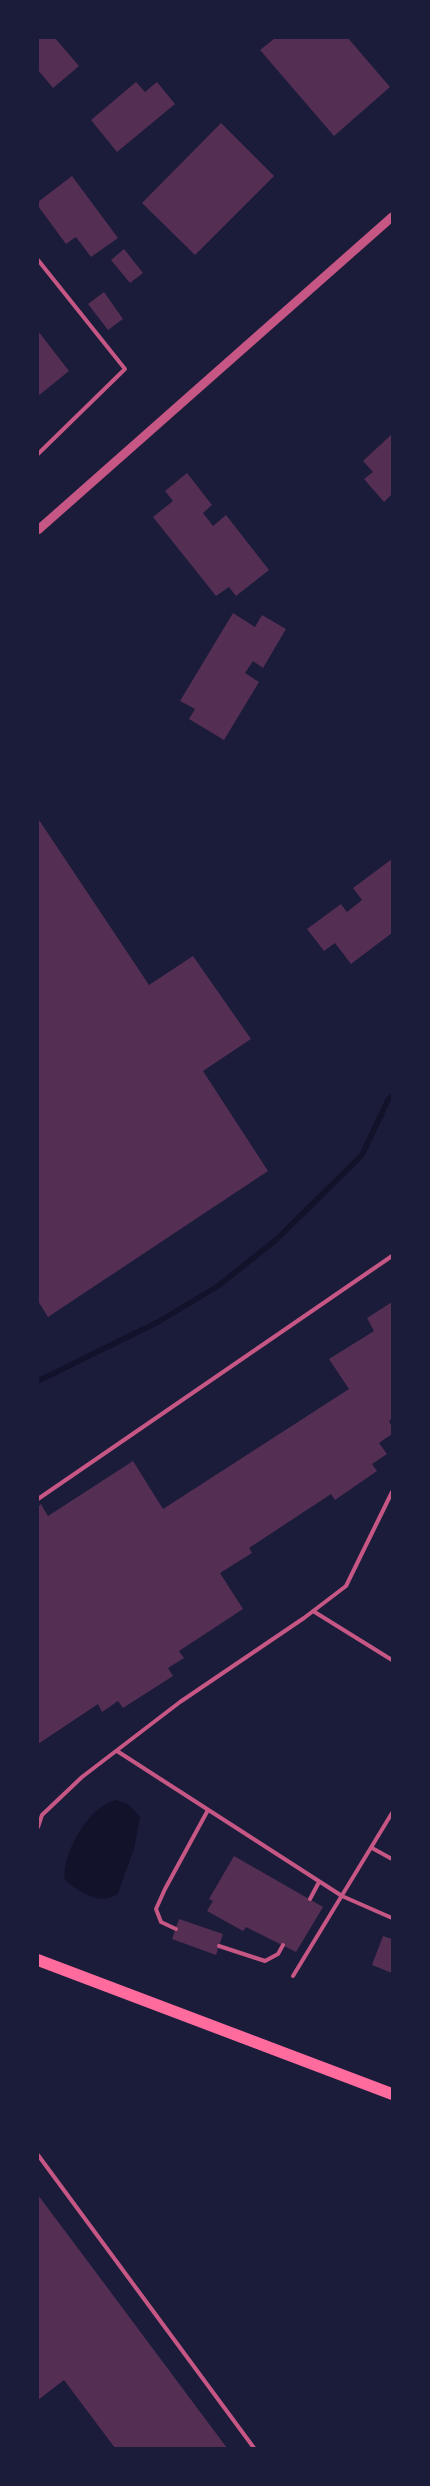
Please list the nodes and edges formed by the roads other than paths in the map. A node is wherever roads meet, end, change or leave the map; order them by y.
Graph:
1 (392, 217) edge
2 (38, 260) edge
3 (38, 454) edge
4 (38, 530) edge
5 (392, 1256) edge
6 (392, 1492) edge
7 (38, 1499) edge
8 (313, 1611) junction
9 (392, 1660) edge
10 (117, 1751) junction
11 (208, 1810) junction
12 (392, 1813) edge
13 (38, 1824) edge
14 (372, 1848) junction
15 (392, 1859) edge
16 (319, 1882) junction
17 (342, 1896) junction
18 (310, 1899) dead end
19 (392, 1918) edge
20 (176, 1929) dead end
21 (283, 1944) dead end
22 (219, 1946) dead end
23 (38, 1960) edge
24 (293, 1976) dead end
25 (392, 2094) edge
26 (38, 2155) edge
27 (254, 2448) edge

1 - 4 street
2 - 3 lane
5 - 7 lane
6 - 8 lane
8 - 9 lane
8 - 10 lane
10 - 11 lane
10 - 13 lane
11 - 16 lane
11 - 20 lane
12 - 14 lane
14 - 15 lane
14 - 17 lane
16 - 17 lane
16 - 18 lane
17 - 19 lane
17 - 24 lane
21 - 22 lane
23 - 25 main road
26 - 27 lane

